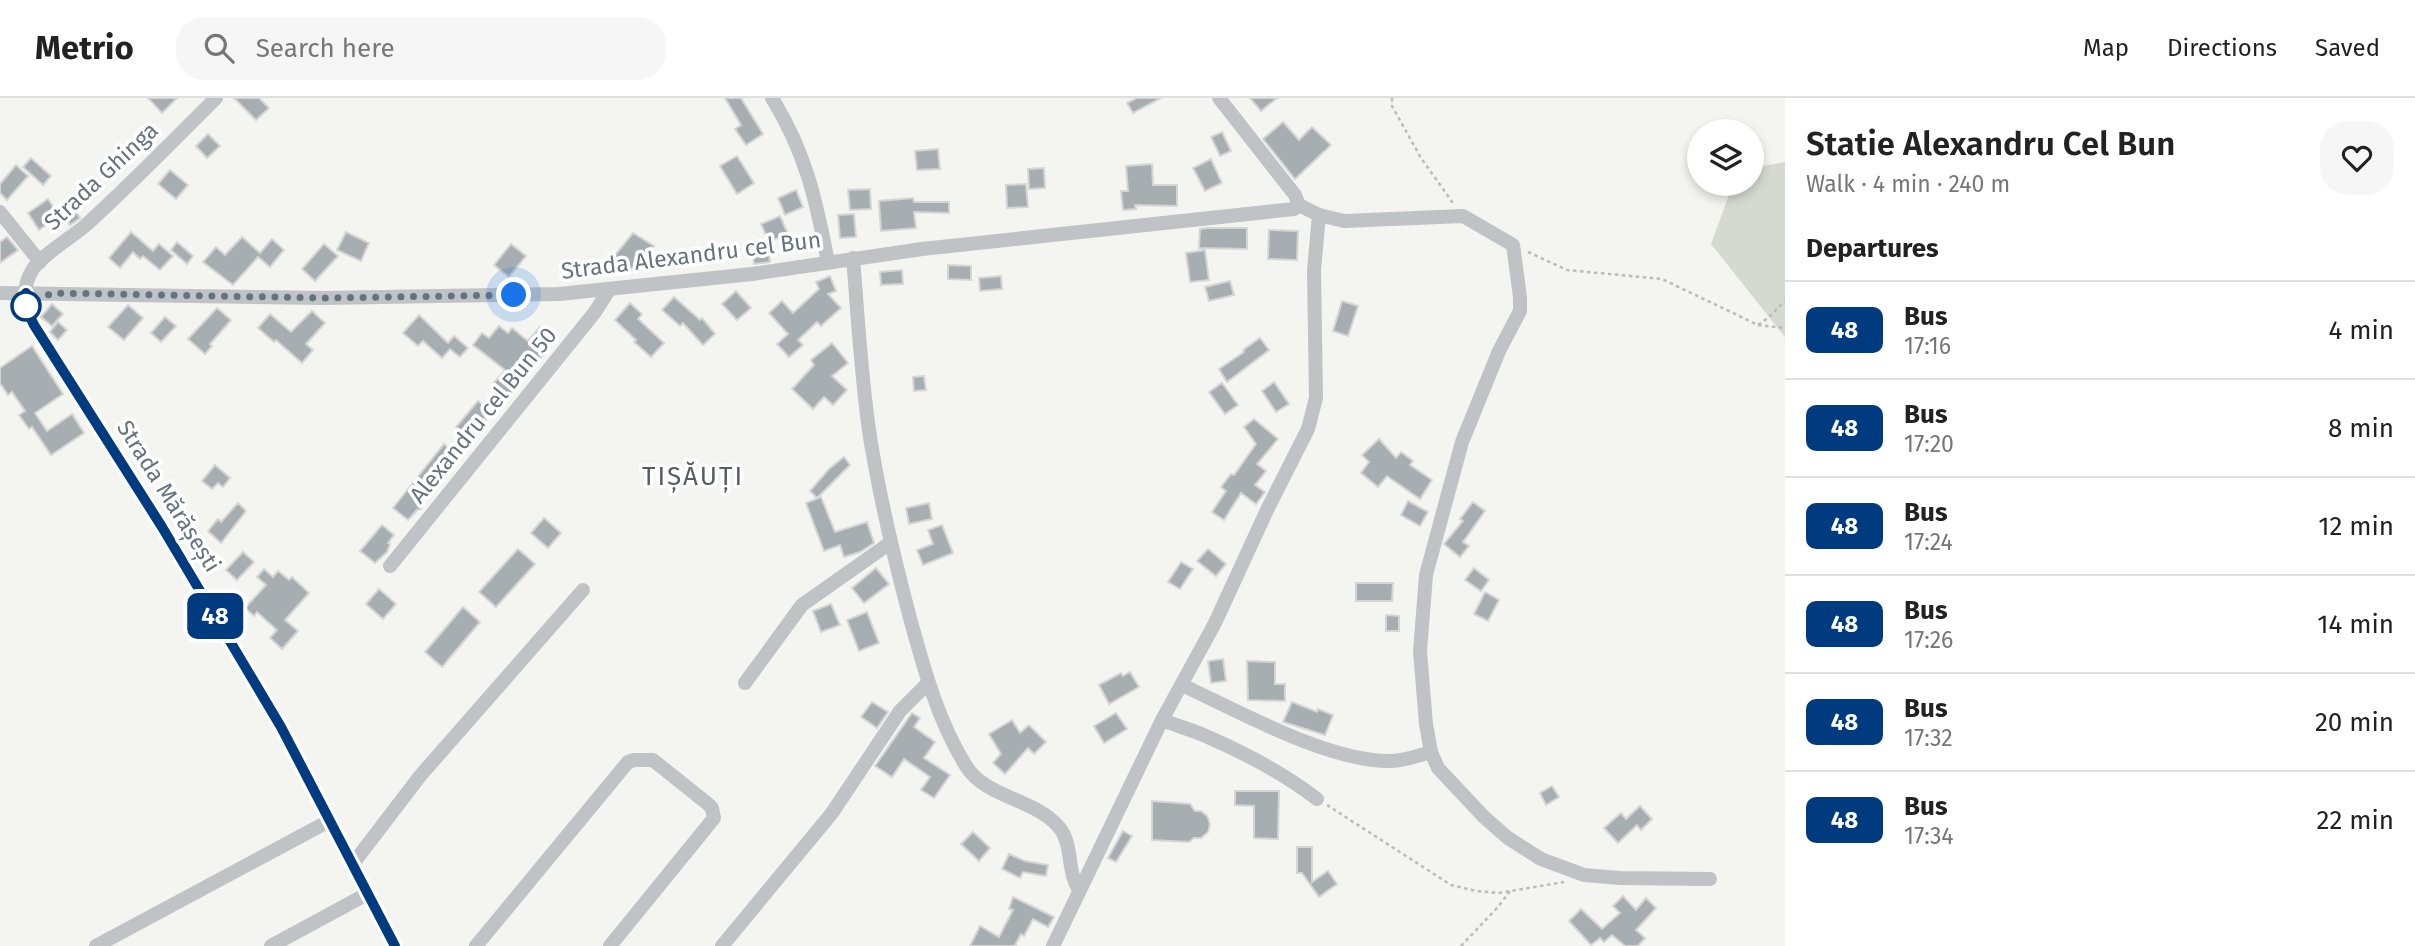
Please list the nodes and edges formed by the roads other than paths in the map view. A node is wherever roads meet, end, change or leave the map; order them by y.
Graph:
1 (216, 98) edge
2 (772, 98) edge
3 (1219, 98) edge
4 (1299, 205) junction
5 (0, 212) edge
6 (1319, 215) junction
7 (853, 258) junction
8 (40, 262) junction
9 (828, 262) junction
10 (609, 290) junction
11 (0, 293) edge
12 (26, 293) junction
13 (890, 543) junction
14 (390, 566) dead end
15 (583, 590) dead end
16 (745, 683) dead end
17 (928, 683) junction
18 (1182, 685) junction
19 (1162, 720) junction
20 (1431, 752) junction
21 (1317, 799) road end
22 (329, 821) junction
23 (352, 865) junction
24 (1710, 879) dead end
25 (1079, 890) junction
26 (367, 894) junction
27 (96, 946) edge
28 (271, 946) edge
29 (395, 946) edge
30 (477, 946) edge
31 (610, 946) edge
32 (722, 946) edge
33 (1053, 946) edge

1 - 8 street, Strada Ghinga
2 - 9 street
3 - 4 street
4 - 6 street
4 - 7 street, Strada Alexandru cel Bun
5 - 8 street
6 - 18 street
6 - 20 street
7 - 9 street, Strada Alexandru cel Bun
7 - 13 street
8 - 12 street, Strada Ghinga
9 - 10 street, Strada Alexandru cel Bun
10 - 12 street, Strada Alexandru cel Bun
10 - 14 street, Alexandru cel Bun 50
11 - 12 street, Strada Alexandru cel Bun
12 - 22 street, Strada Mărășești
13 - 16 street
13 - 17 street
15 - 23 street
17 - 25 street
17 - 32 street
18 - 19 street
18 - 20 street
19 - 21 street
19 - 25 street
20 - 24 street
22 - 23 street, Strada Mărășești
22 - 27 street
23 - 26 street, Strada Mărășești
25 - 33 street
26 - 28 street
26 - 29 street, Strada Mărășești
30 - 31 street

